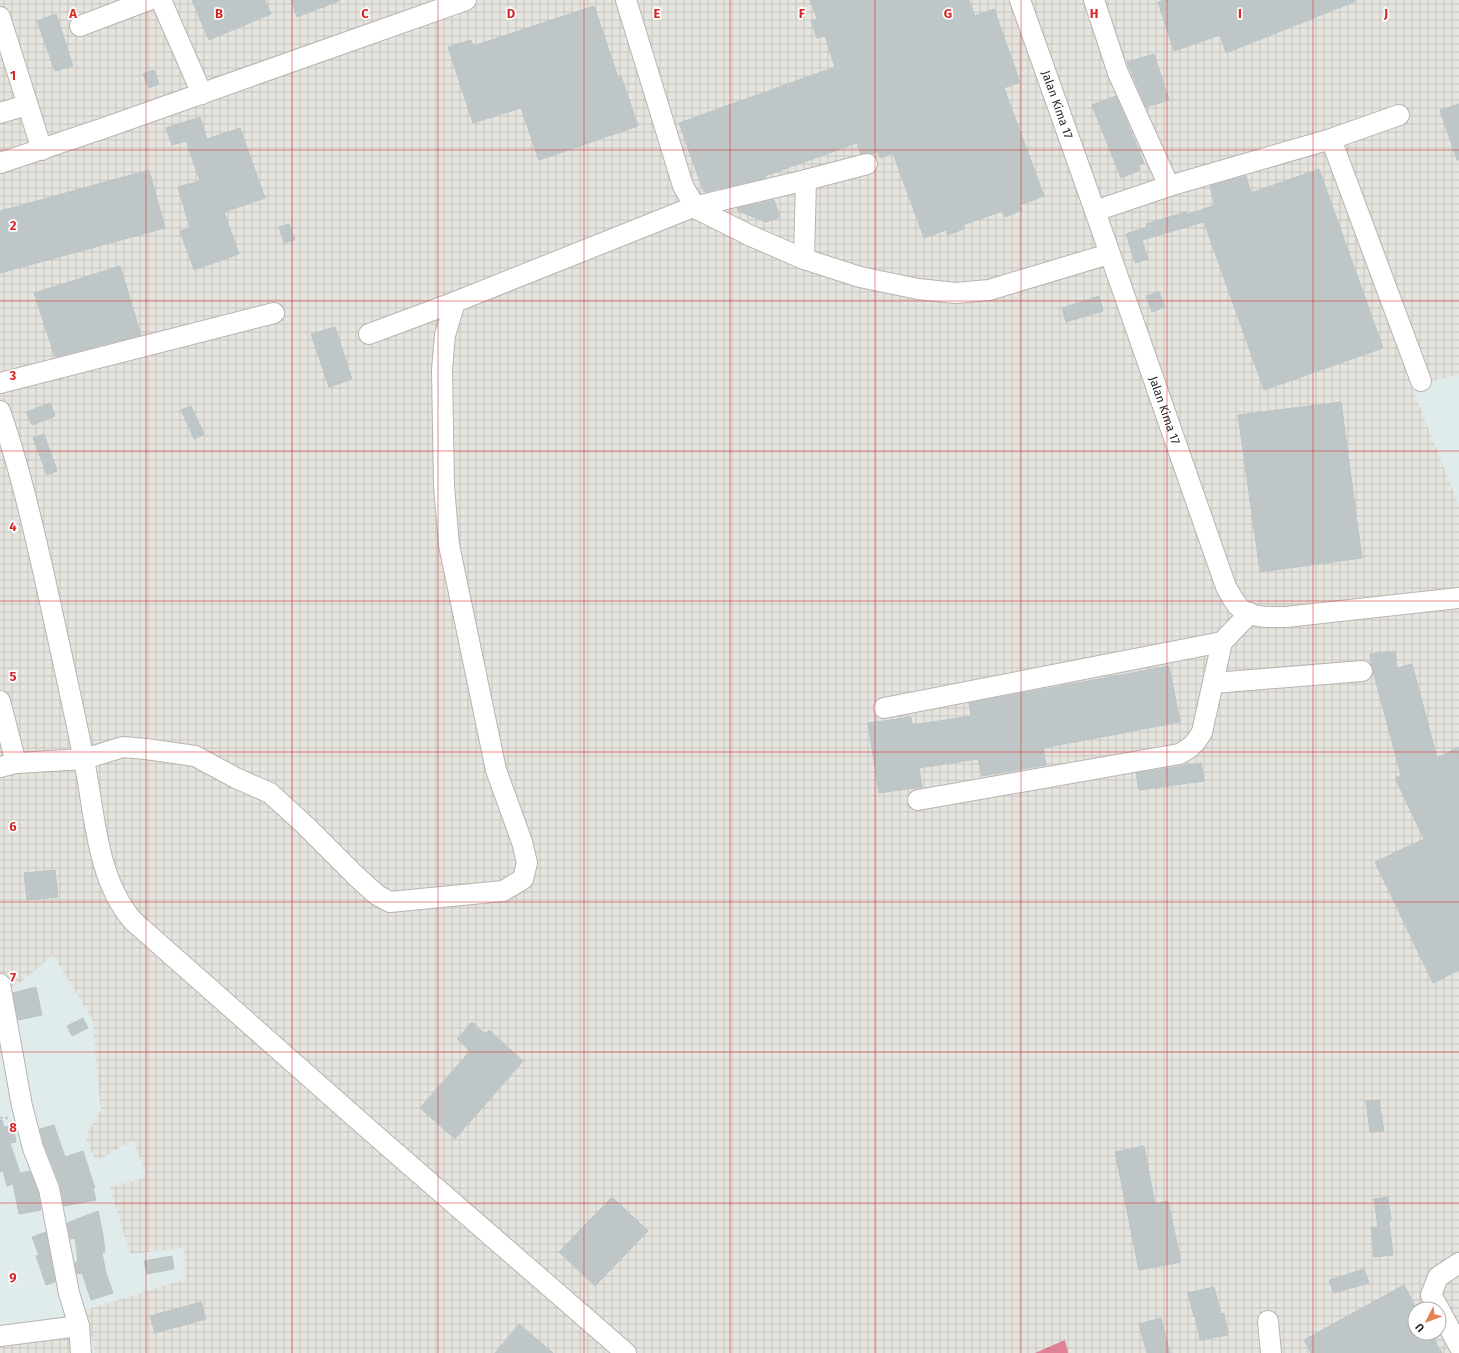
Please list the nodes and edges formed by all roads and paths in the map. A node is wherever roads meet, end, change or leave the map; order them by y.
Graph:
1 (149, 0) edge
2 (161, 0) edge
3 (466, 0) edge
4 (626, 0) edge
5 (1020, 0) edge
6 (1094, 0) edge
7 (0, 17) edge
8 (80, 26) dead end
9 (4, 42) edge
10 (202, 94) junction
11 (28, 105) junction
12 (0, 113) edge
13 (1399, 115) dead end
14 (1331, 139) junction
15 (42, 150) junction
16 (0, 164) edge
17 (867, 164) dead end
18 (806, 180) junction
19 (1169, 186) junction
20 (693, 207) junction
21 (1095, 211) junction
22 (1109, 254) junction
23 (804, 259) junction
24 (456, 302) junction
25 (274, 313) dead end
26 (369, 334) dead end
27 (1421, 381) dead end
28 (0, 383) edge
29 (0, 411) edge
30 (1459, 598) edge
31 (1250, 613) junction
32 (1222, 642) junction
33 (1362, 671) dead end
34 (1213, 683) junction
35 (0, 702) edge
36 (884, 708) dead end
37 (84, 758) junction
38 (8, 765) edge
39 (918, 800) dead end
40 (0, 984) edge
41 (1459, 1262) edge
42 (1436, 1301) edge
43 (1268, 1321) dead end
44 (1447, 1324) edge
45 (79, 1326) junction
46 (0, 1336) edge
47 (1459, 1346) edge
48 (81, 1353) edge
49 (626, 1353) edge
50 (1272, 1353) edge

1 - 8 street
2 - 10 street
3 - 10 street
4 - 20 street
5 - 21 street, Jalan Kima 17
6 - 19 street
7 - 9 street
9 - 11 street
10 - 15 street
11 - 12 street
11 - 15 street
13 - 14 street
14 - 19 street
14 - 27 street
15 - 16 street
17 - 18 street
18 - 20 street
18 - 23 street
19 - 21 street
20 - 23 street
20 - 24 street
21 - 22 street, Jalan Kima 17
22 - 23 street
22 - 31 street, Jalan Kima 17
24 - 26 street
24 - 37 street
25 - 28 street
29 - 37 street
30 - 31 street, Jalan Kima 17
31 - 32 street
32 - 34 street
32 - 36 street
33 - 34 street
34 - 39 street
35 - 38 street
37 - 38 street
37 - 49 street
40 - 45 street
41 - 42 street
43 - 50 street
44 - 47 street
45 - 46 street
45 - 48 street

